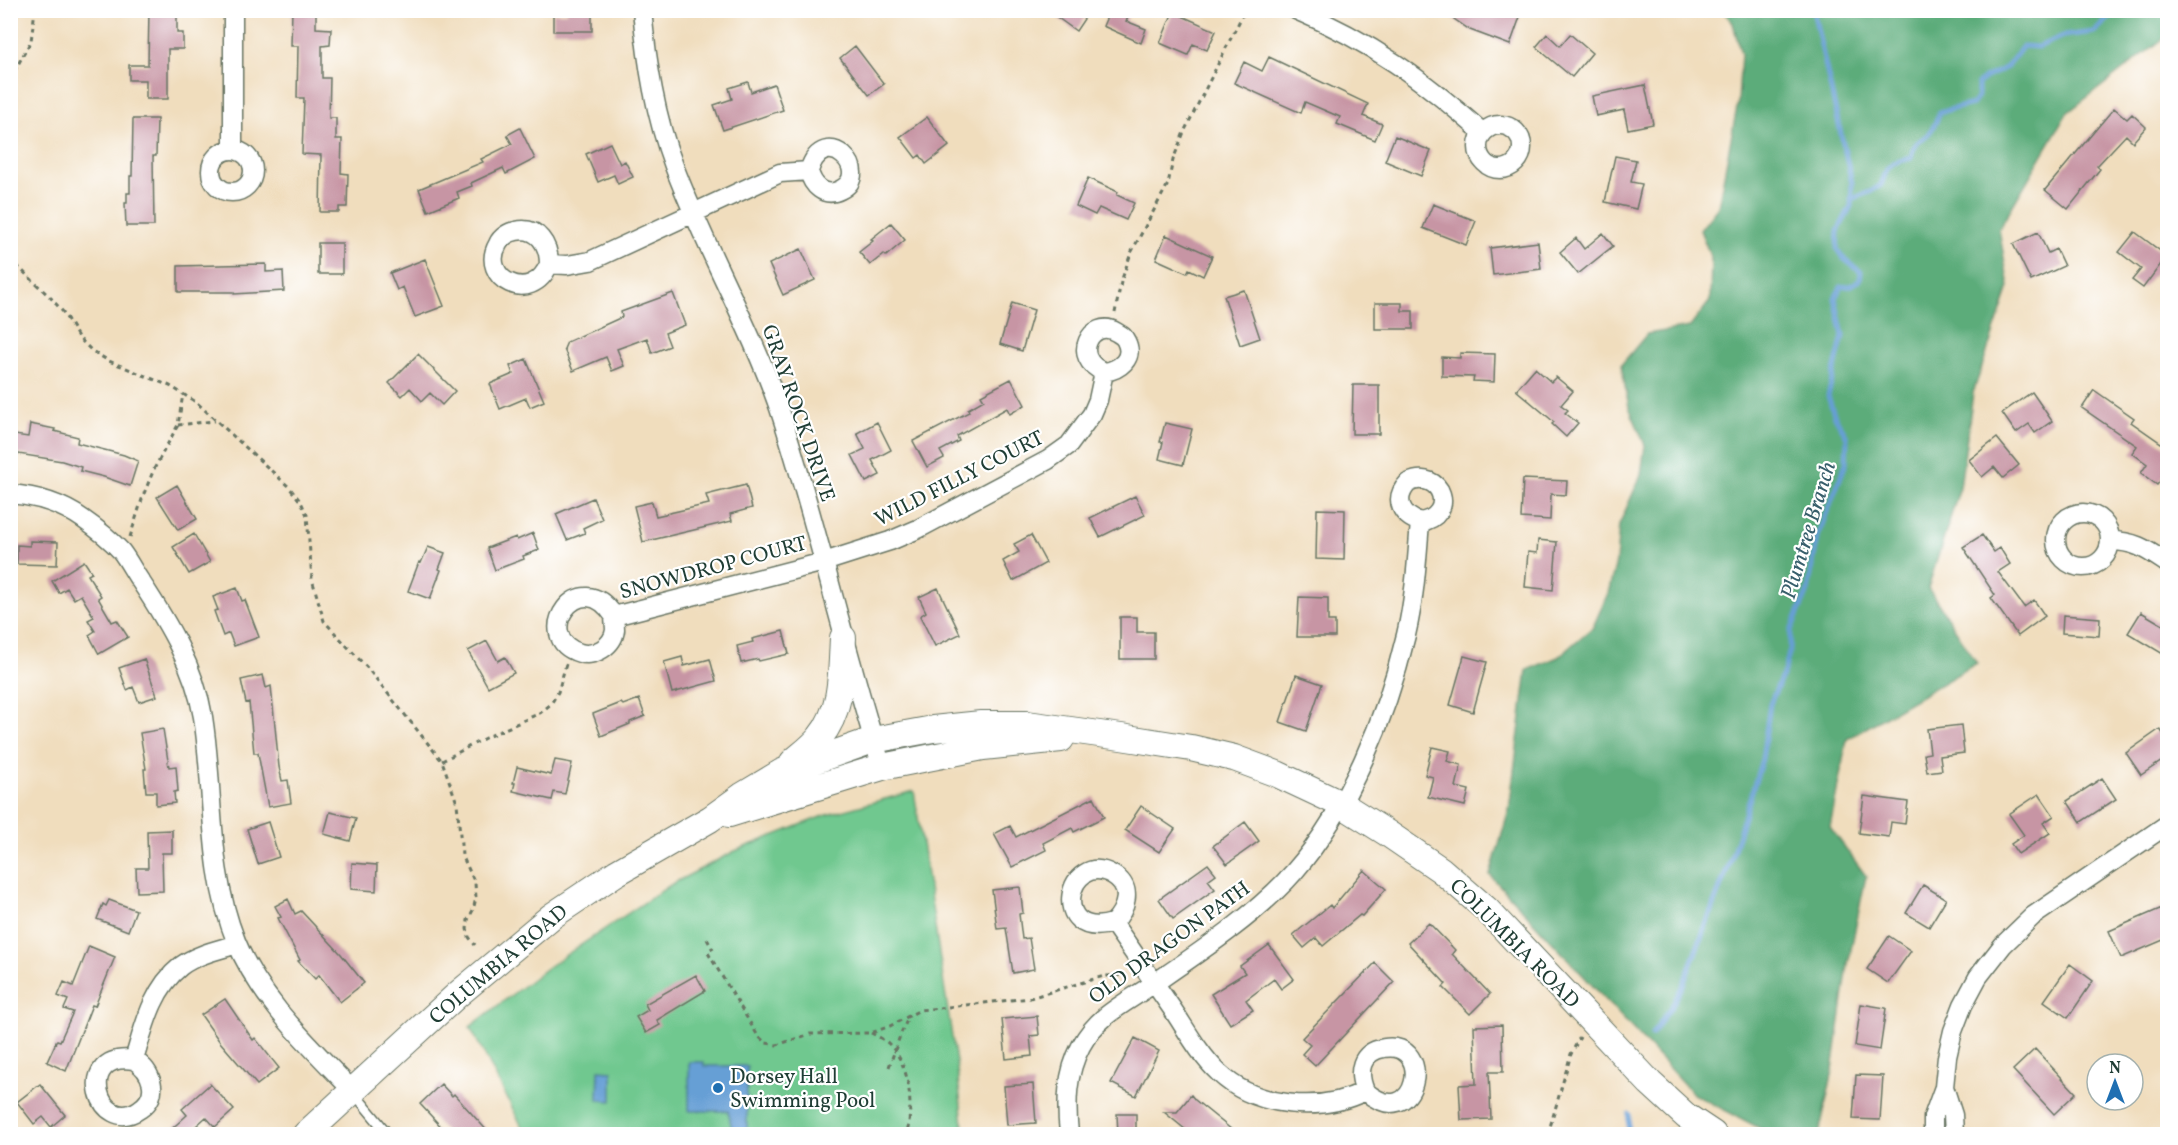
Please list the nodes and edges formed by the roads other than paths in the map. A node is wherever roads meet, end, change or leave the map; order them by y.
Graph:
1 (233, 10) edge
2 (642, 10) edge
3 (1296, 10) edge
4 (1483, 133) dead end
5 (233, 150) dead end
6 (809, 171) dead end
7 (694, 214) junction
8 (549, 264) dead end
9 (1104, 372) junction
10 (10, 494) edge
11 (1420, 522) dead end
12 (2110, 541) dead end
13 (824, 562) junction
14 (2168, 564) edge
15 (614, 616) junction
16 (843, 638) junction
17 (1121, 737) junction
18 (873, 740) junction
19 (882, 767) junction
20 (782, 772) junction
21 (1341, 804) junction
22 (710, 819) junction
23 (2168, 824) edge
24 (1113, 923) dead end
25 (237, 944) junction
26 (1155, 983) junction
27 (134, 1060) dead end
28 (1944, 1087) junction
29 (353, 1091) junction
30 (1365, 1091) dead end
31 (306, 1134) edge
32 (388, 1134) edge
33 (1069, 1134) edge
34 (1713, 1134) edge
35 (1933, 1134) edge
36 (1954, 1134) edge

1 - 5 street
2 - 7 street, GRAY ROCK DRIVE
3 - 4 street
6 - 7 street
7 - 8 street
7 - 13 street, GRAY ROCK DRIVE
9 - 9 street
9 - 13 street, WILD FILLY COURT
10 - 25 street
11 - 21 street, OLD DRAGON PATH
12 - 14 street
13 - 15 street, SNOWDROP COURT
13 - 16 street, GRAY ROCK DRIVE
15 - 15 street, SNOWDROP COURT
16 - 18 street, GRAY ROCK DRIVE
16 - 20 street
17 - 18 street, COLUMBIA ROAD
17 - 19 street, COLUMBIA ROAD
17 - 21 street, COLUMBIA ROAD
18 - 19 street, GRAY ROCK DRIVE
18 - 20 street, COLUMBIA ROAD
19 - 22 street, COLUMBIA ROAD
20 - 22 street, COLUMBIA ROAD
21 - 26 street, OLD DRAGON PATH
21 - 34 street, COLUMBIA ROAD
22 - 29 street, COLUMBIA ROAD
23 - 28 street
24 - 26 street
25 - 27 street
25 - 29 street
26 - 30 street
26 - 33 street, OLD DRAGON PATH
28 - 35 street
28 - 36 street
29 - 31 street, COLUMBIA ROAD
29 - 32 lane

